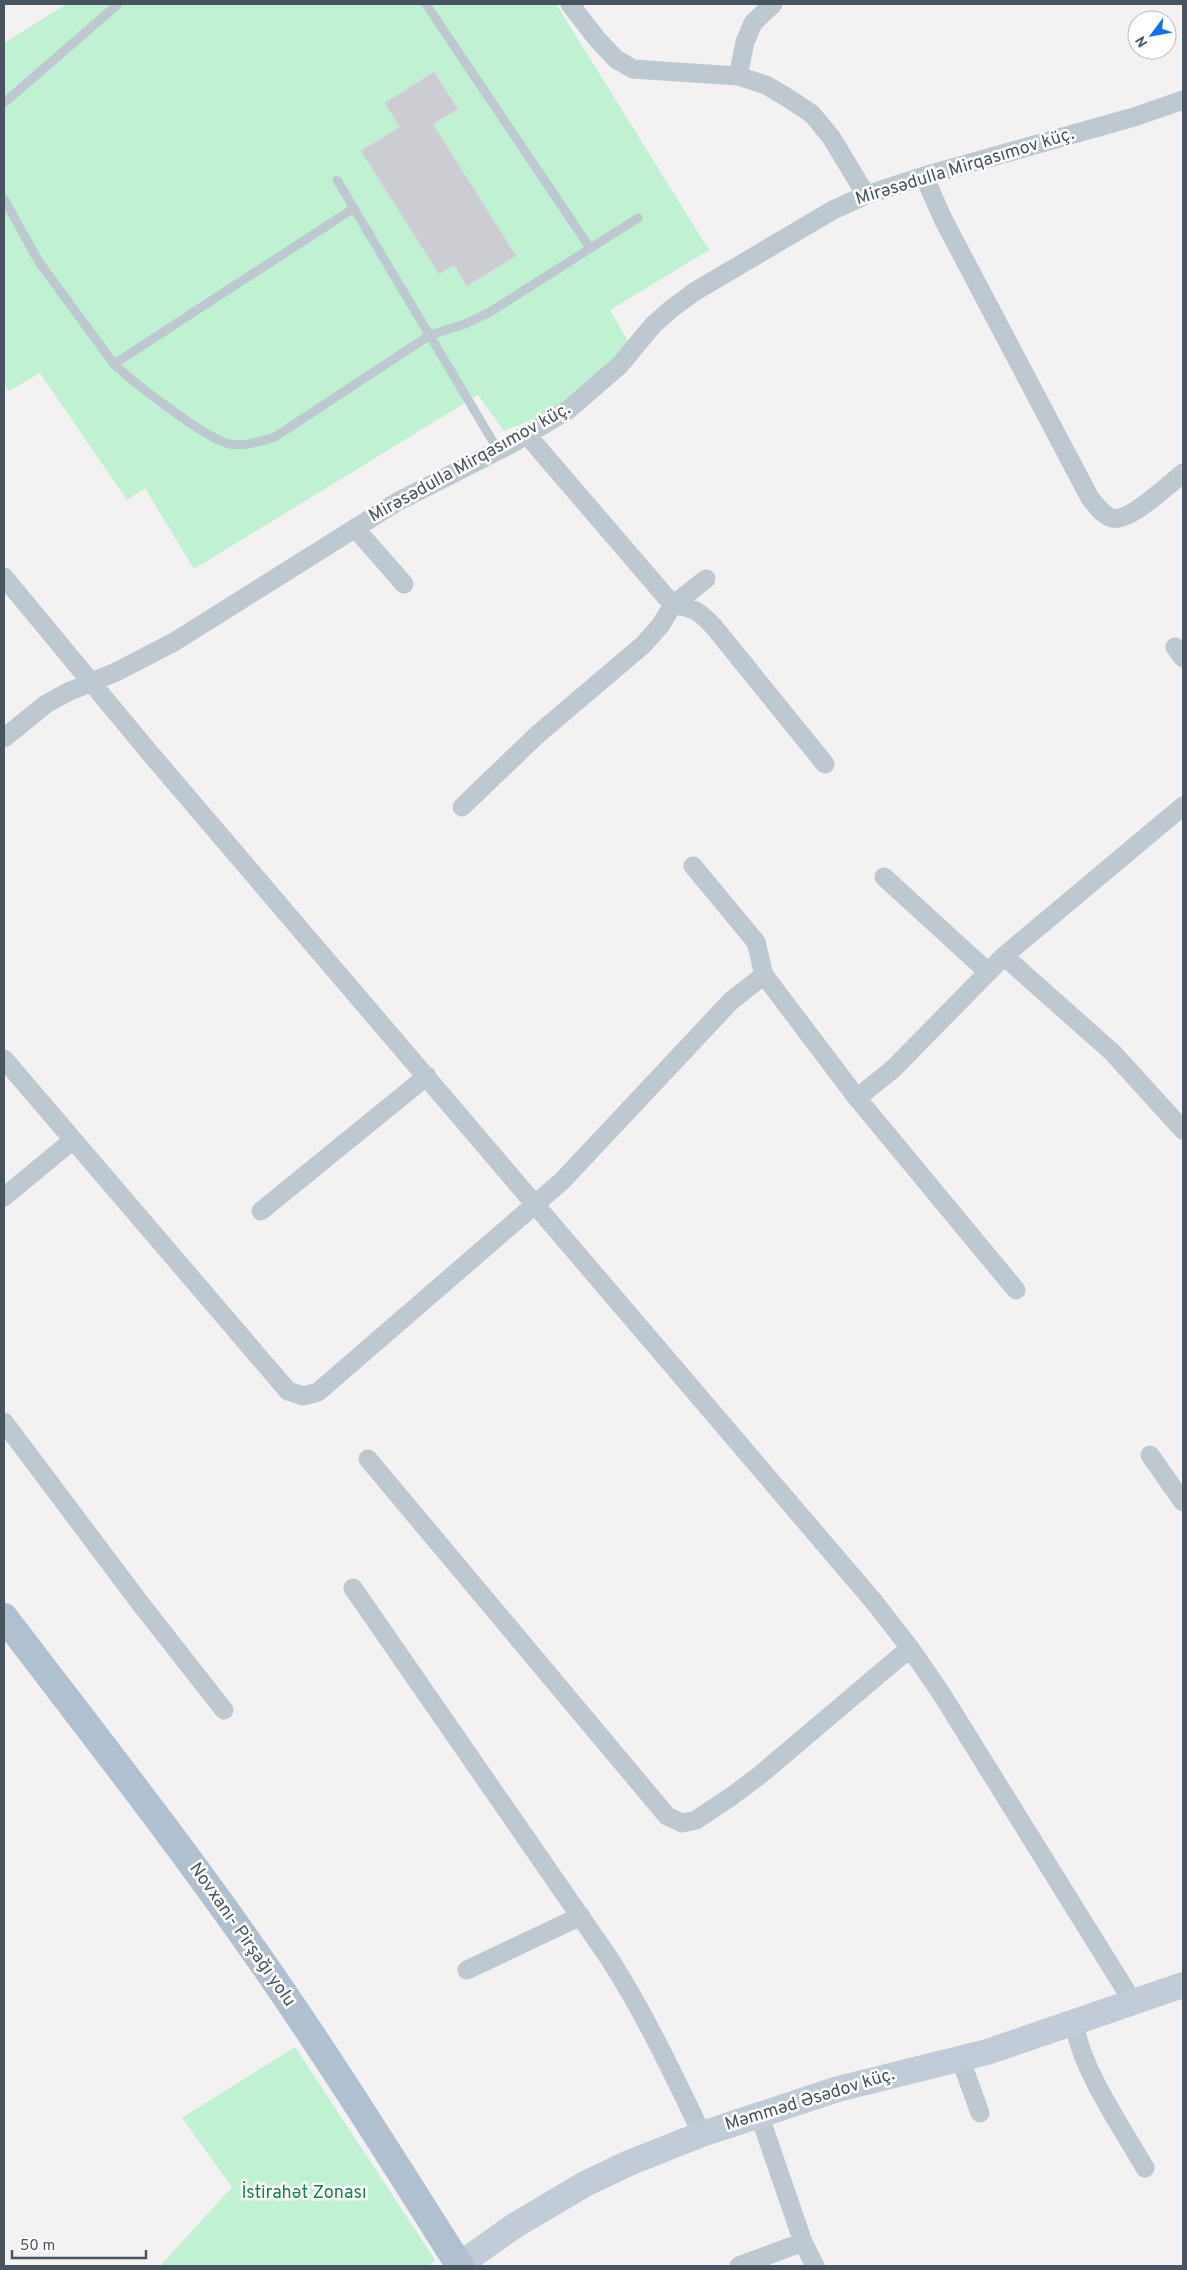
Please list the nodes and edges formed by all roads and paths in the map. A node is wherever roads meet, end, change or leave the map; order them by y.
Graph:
1 (118, 4) edge
2 (426, 4) edge
3 (570, 4) edge
4 (773, 4) edge
5 (738, 76) junction
6 (1183, 100) edge
7 (4, 103) edge
8 (924, 176) junction
9 (337, 180) dead end
10 (866, 195) junction
11 (4, 199) edge
12 (354, 208) junction
13 (638, 218) dead end
14 (590, 248) junction
15 (430, 335) junction
16 (114, 364) junction
17 (527, 435) junction
18 (498, 450) junction
19 (1183, 473) edge
20 (355, 528) junction
21 (4, 577) edge
22 (706, 579) dead end
23 (404, 584) dead end
24 (673, 605) junction
25 (92, 682) junction
26 (4, 738) edge
27 (825, 764) dead end
28 (462, 806) dead end
29 (1183, 806) edge
30 (693, 866) dead end
31 (884, 877) dead end
32 (1004, 956) junction
33 (988, 972) junction
34 (764, 975) junction
35 (4, 1059) edge
36 (426, 1076) junction
37 (857, 1098) junction
38 (1183, 1130) edge
39 (73, 1140) junction
40 (4, 1197) edge
41 (536, 1204) junction
42 (261, 1211) dead end
43 (1016, 1290) dead end
44 (4, 1422) edge
45 (1150, 1456) dead end
46 (368, 1459) dead end
47 (1183, 1502) edge
48 (353, 1588) dead end
49 (4, 1617) edge
50 (910, 1648) junction
51 (224, 1710) dead end
52 (581, 1916) junction
53 (467, 1970) dead end
54 (1183, 1984) edge
55 (1133, 2002) junction
56 (1074, 2021) junction
57 (960, 2058) junction
58 (980, 2113) dead end
59 (759, 2114) junction
60 (702, 2134) junction
61 (1145, 2168) dead end
62 (803, 2242) junction
63 (459, 2266) edge
64 (739, 2266) edge
65 (815, 2266) edge

1 - 7 lane
2 - 14 lane
3 - 5 street
4 - 5 street
5 - 10 street
6 - 8 street, Mirəsədulla Mirqasımov küç.
8 - 10 street, Mirəsədulla Mirqasımov küç.
8 - 19 street
9 - 12 lane
10 - 17 street, Mirəsədulla Mirqasımov küç.
11 - 16 lane
12 - 15 lane
12 - 16 lane
13 - 14 lane
14 - 15 lane
15 - 16 lane
15 - 18 lane
17 - 18 street, Mirəsədulla Mirqasımov küç.
17 - 24 street
18 - 20 street, Mirəsədulla Mirqasımov küç.
20 - 23 street
20 - 25 street, Mirəsədulla Mirqasımov küç.
21 - 25 street
22 - 24 street
24 - 27 street
24 - 28 street
25 - 26 street, Mirəsədulla Mirqasımov küç.
25 - 36 street
29 - 32 street
30 - 34 street
31 - 33 street
32 - 33 street
32 - 38 street
33 - 37 street
34 - 37 street
34 - 41 street
35 - 39 street
36 - 41 street
36 - 42 street
37 - 43 street
39 - 40 street
39 - 41 street
41 - 50 street
44 - 51 street
45 - 47 street
46 - 50 street
48 - 52 street
49 - 63 main road, Novxanı- Pirşağı yolu
50 - 55 street
52 - 53 street
52 - 60 street
54 - 55 street, Məmməd Əsədov küç.
55 - 56 street, Məmməd Əsədov küç.
56 - 57 street, Məmməd Əsədov küç.
56 - 61 street
57 - 58 street
57 - 59 street, Məmməd Əsədov küç.
59 - 60 street, Məmməd Əsədov küç.
59 - 62 street
60 - 63 street, Məmməd Əsədov küç.
62 - 64 street
62 - 65 street

